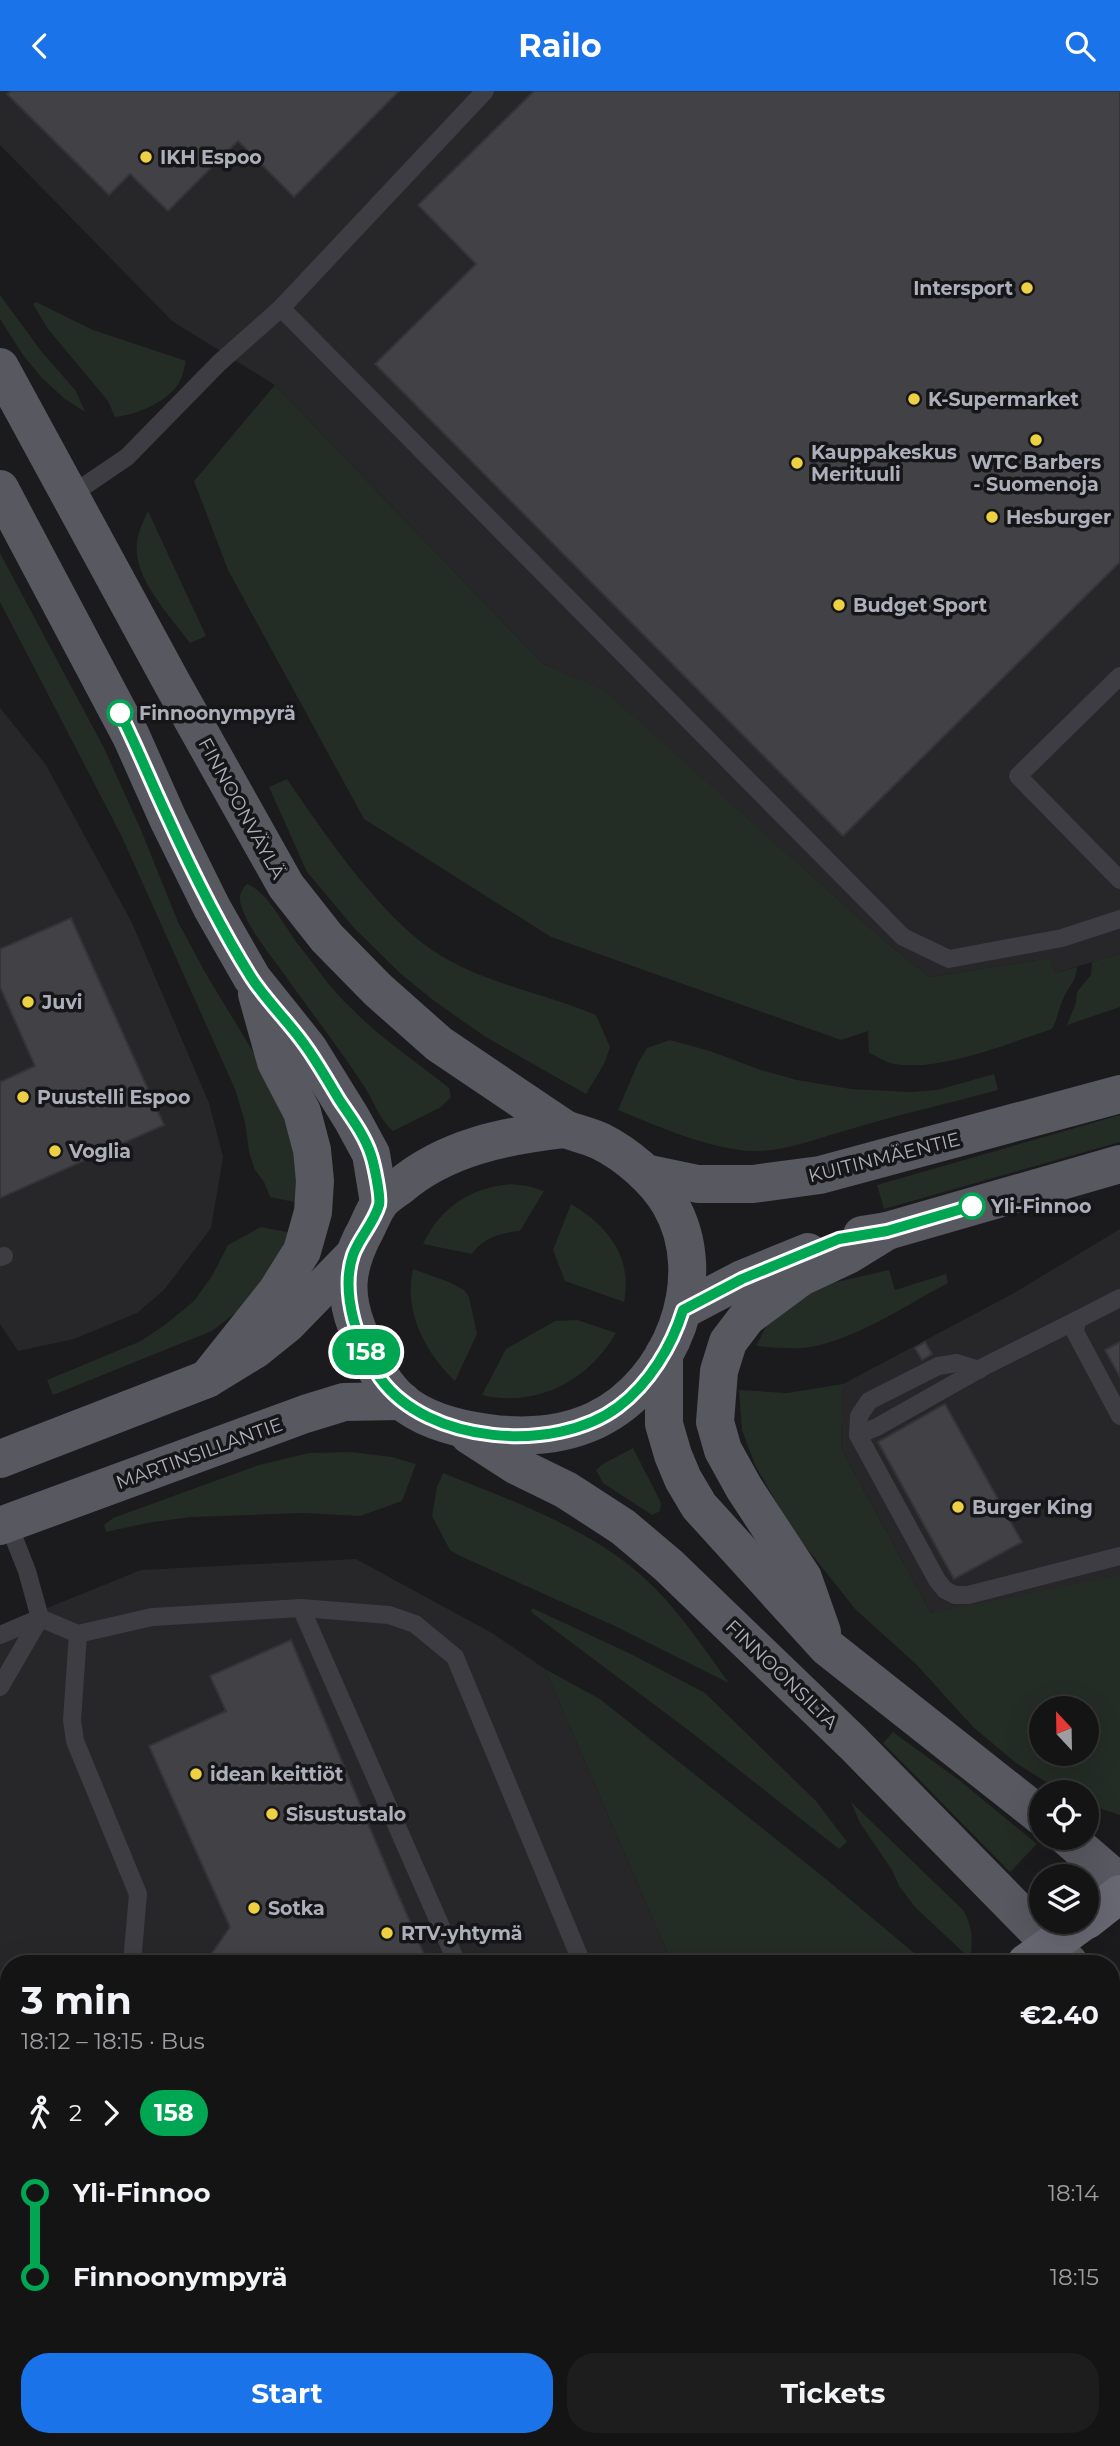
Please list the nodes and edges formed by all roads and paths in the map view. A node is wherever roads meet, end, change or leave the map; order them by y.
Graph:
1 (485, 91) edge
2 (281, 308) junction
3 (0, 367) edge
4 (0, 489) edge
5 (71, 495) junction
6 (1120, 676) edge
7 (1120, 880) edge
8 (1120, 919) edge
9 (252, 978) junction
10 (1120, 1094) edge
11 (565, 1129) junction
12 (1120, 1164) edge
13 (645, 1173) junction
14 (379, 1203) junction
15 (887, 1231) junction
16 (353, 1256) junction
17 (1120, 1298) edge
18 (683, 1310) junction
19 (1077, 1320) junction
20 (664, 1354) junction
21 (979, 1370) junction
22 (207, 1379) junction
23 (402, 1401) junction
24 (1120, 1416) edge
25 (458, 1429) junction
26 (858, 1435) junction
27 (0, 1459) edge
28 (4, 1525) edge
29 (1120, 1556) edge
30 (301, 1608) junction
31 (40, 1618) junction
32 (78, 1634) junction
33 (0, 1635) edge
34 (827, 1647) junction
35 (0, 1687) edge
36 (1029, 1806) edge
37 (1082, 1850) edge
38 (1120, 1883) edge
39 (1120, 1894) edge
40 (1099, 1911) edge
41 (1073, 1934) edge
42 (133, 1955) edge
43 (453, 1955) edge
44 (579, 1955) edge
45 (1046, 1955) edge
46 (1052, 1955) edge

1 - 2 lane
2 - 5 lane
2 - 8 lane
3 - 5 main road, FINNOONVÄYLÄ
4 - 9 main road
5 - 11 main road, FINNOONVÄYLÄ
6 - 7 lane
9 - 14 main road
9 - 22 main road
10 - 13 main road, KUITINMÄENTIE
11 - 13 main road
11 - 14 main road
12 - 15 main road
13 - 18 main road
14 - 16 main road
15 - 18 main road
15 - 34 main road
16 - 22 main road
16 - 23 main road
17 - 19 lane
18 - 20 main road
19 - 21 lane
19 - 24 lane
20 - 25 main road
20 - 34 main road
21 - 26 lane
21 - 26 lane
22 - 27 main road
23 - 25 main road
23 - 28 main road, MARTINSILLANTIE
25 - 45 main road, FINNOONSILTA
26 - 29 lane
28 - 31 lane
30 - 32 lane
30 - 43 lane
30 - 44 lane
31 - 32 lane
31 - 33 lane
31 - 35 lane
32 - 42 lane
34 - 36 main road
37 - 38 main road
39 - 40 highway
41 - 46 highway

